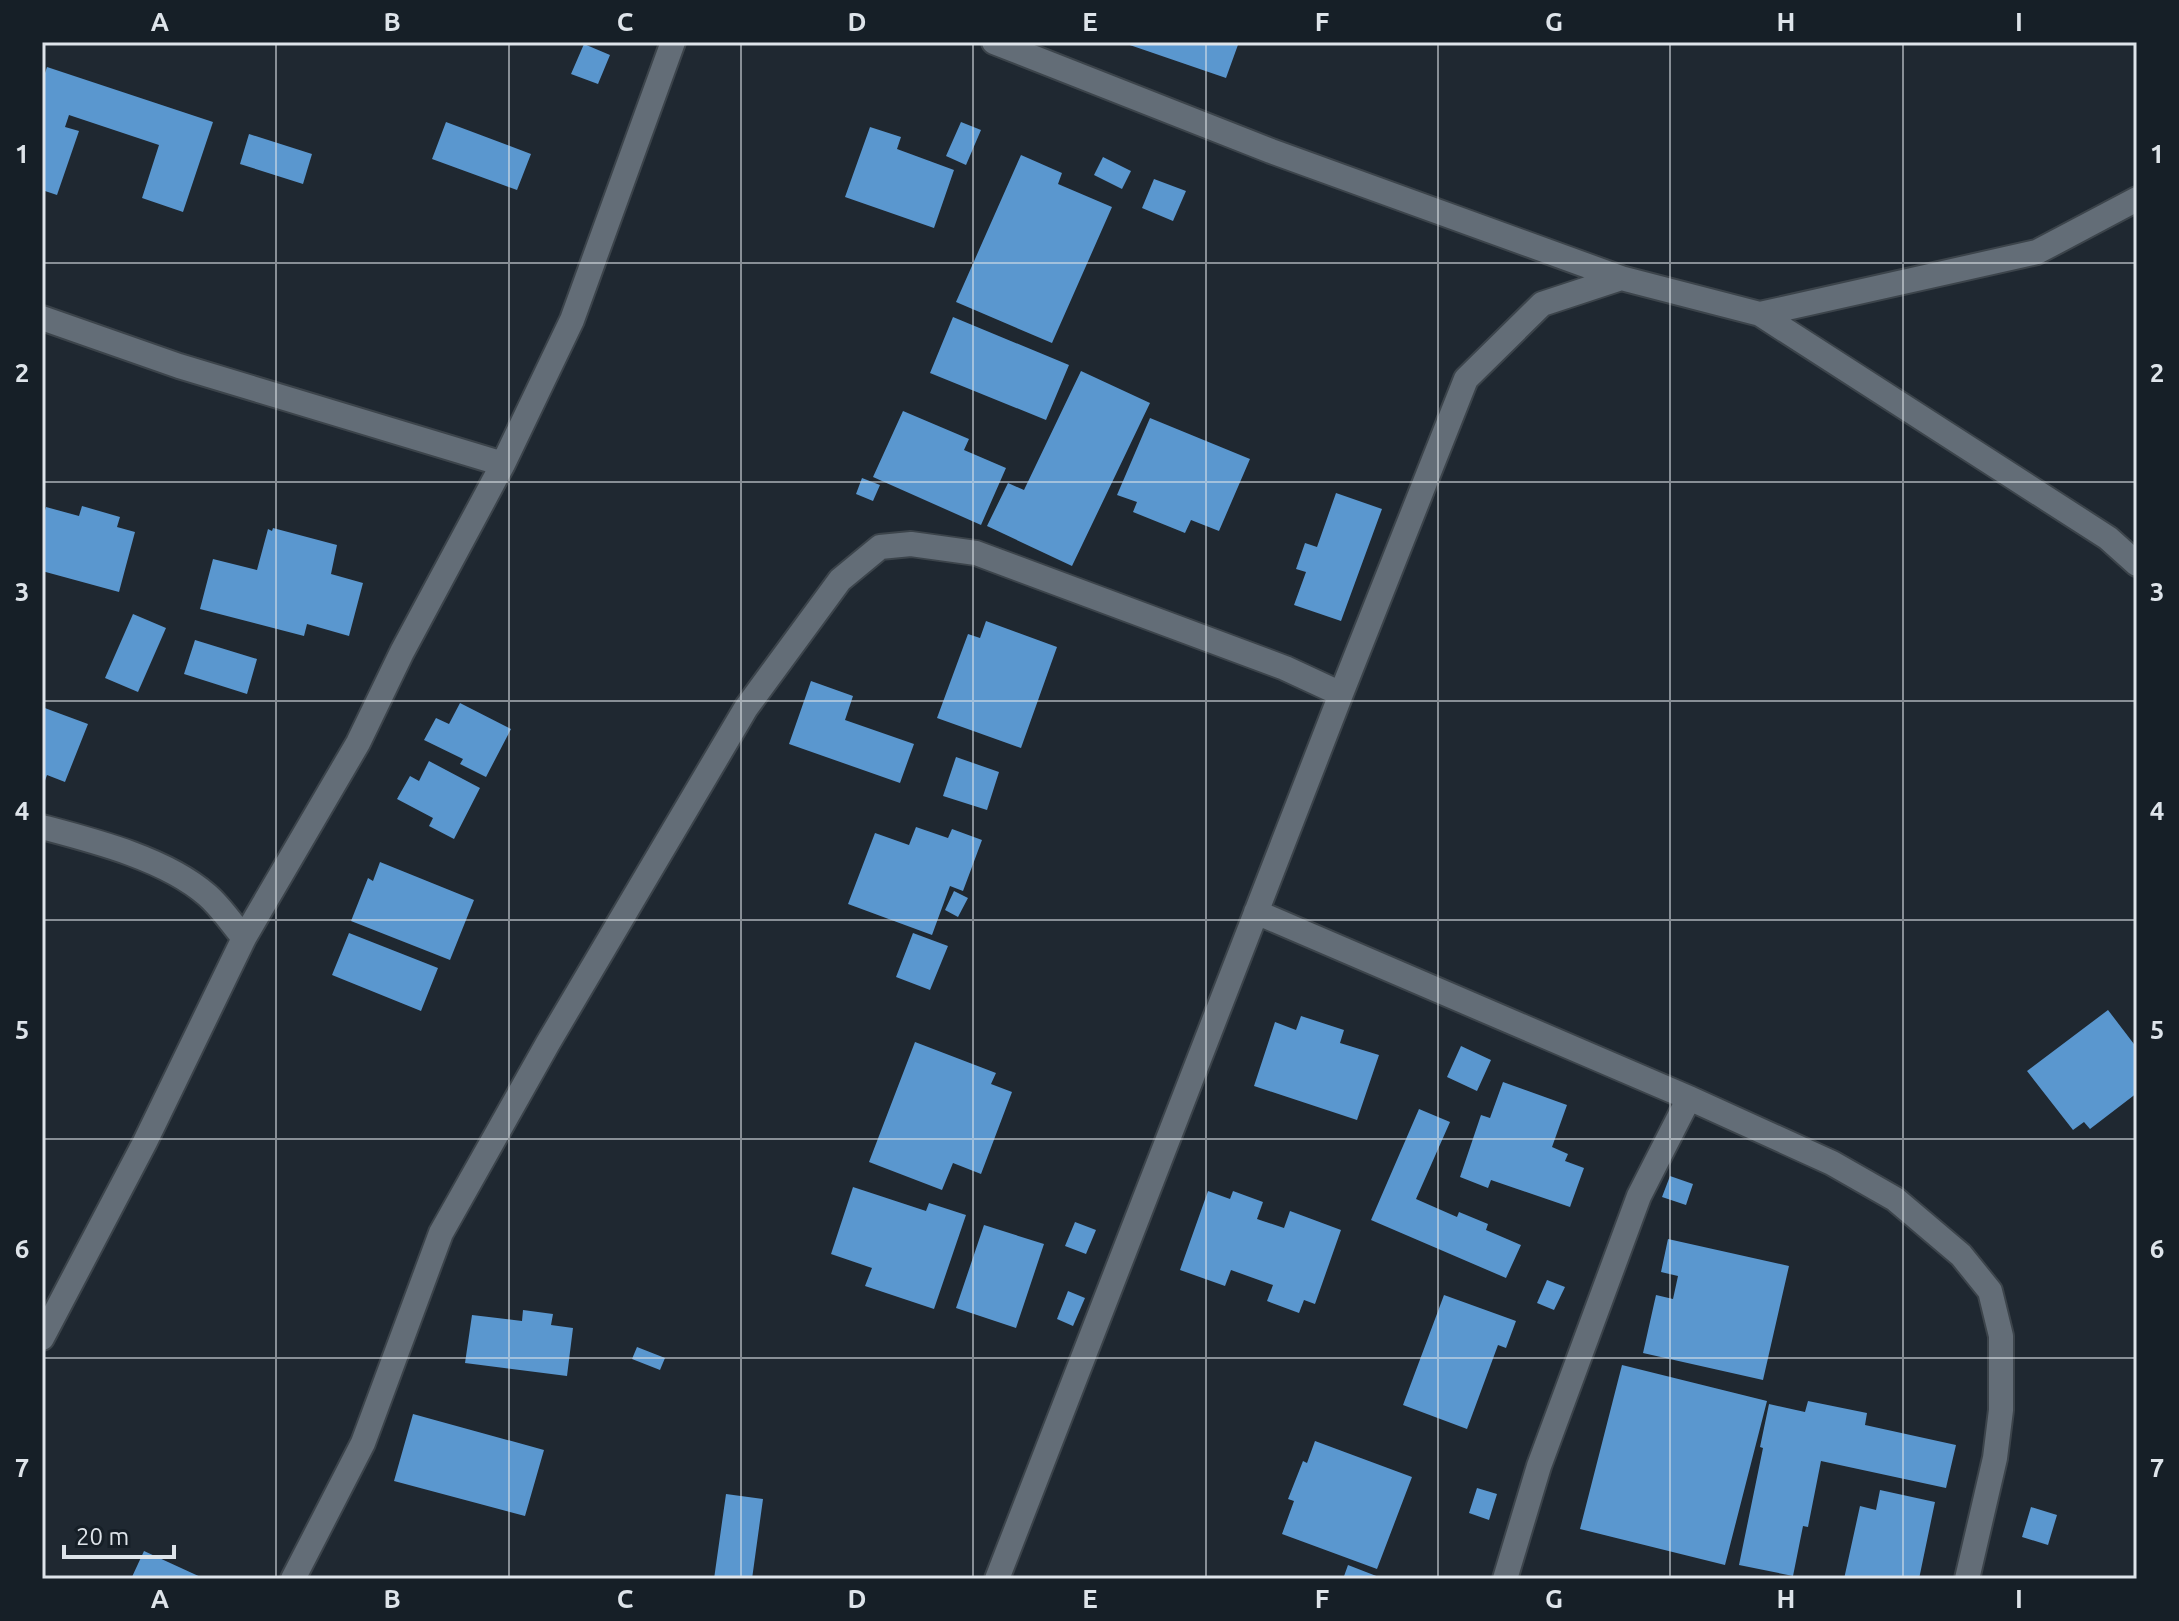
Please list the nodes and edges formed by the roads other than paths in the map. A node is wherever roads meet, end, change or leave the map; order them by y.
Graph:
1 (673, 42) edge
2 (994, 42) edge
3 (2137, 199) edge
4 (1621, 278) junction
5 (1760, 314) junction
6 (42, 318) edge
7 (503, 464) junction
8 (2137, 564) edge
9 (1341, 694) junction
10 (42, 827) edge
11 (1256, 912) junction
12 (244, 938) junction
13 (1689, 1098) junction
14 (42, 1338) edge
15 (293, 1579) edge
16 (997, 1579) edge
17 (1505, 1579) edge
18 (1967, 1579) edge

1 - 7 street
2 - 4 street
3 - 5 street
4 - 5 street
4 - 9 street
5 - 8 street
6 - 7 street
7 - 12 street
9 - 11 street
9 - 15 street
10 - 12 street
11 - 13 street
11 - 16 street
12 - 14 street
13 - 17 street
13 - 18 street

